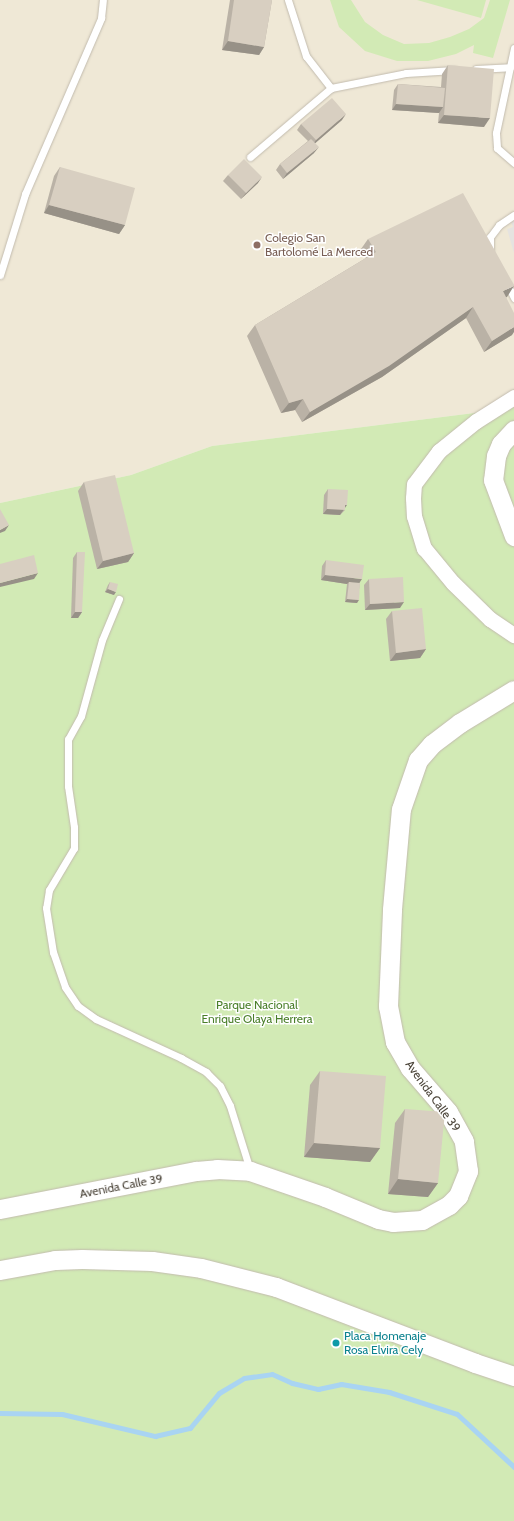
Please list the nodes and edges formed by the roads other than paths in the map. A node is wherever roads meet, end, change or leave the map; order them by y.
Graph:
1 (103, 0) edge
2 (288, 0) edge
3 (514, 48) edge
4 (510, 67) junction
5 (470, 69) edge
6 (462, 70) edge
7 (331, 88) junction
8 (250, 157) dead end
9 (514, 163) edge
10 (514, 216) edge
11 (492, 259) edge
12 (0, 275) edge
13 (503, 278) edge
14 (514, 298) edge
15 (514, 397) edge
16 (514, 430) edge
17 (514, 536) edge
18 (118, 599) dead end
19 (514, 635) edge
20 (514, 690) edge
21 (250, 1171) junction
22 (0, 1209) edge
23 (0, 1270) edge
24 (514, 1376) edge

1 - 12 lane
2 - 7 lane
3 - 4 lane
4 - 5 lane
4 - 9 lane
6 - 7 lane
7 - 8 lane
10 - 11 lane
13 - 14 lane
15 - 19 street
16 - 17 street
18 - 21 lane
20 - 21 street, Avenida Calle 39
21 - 22 street, Avenida Calle 39
23 - 24 street

